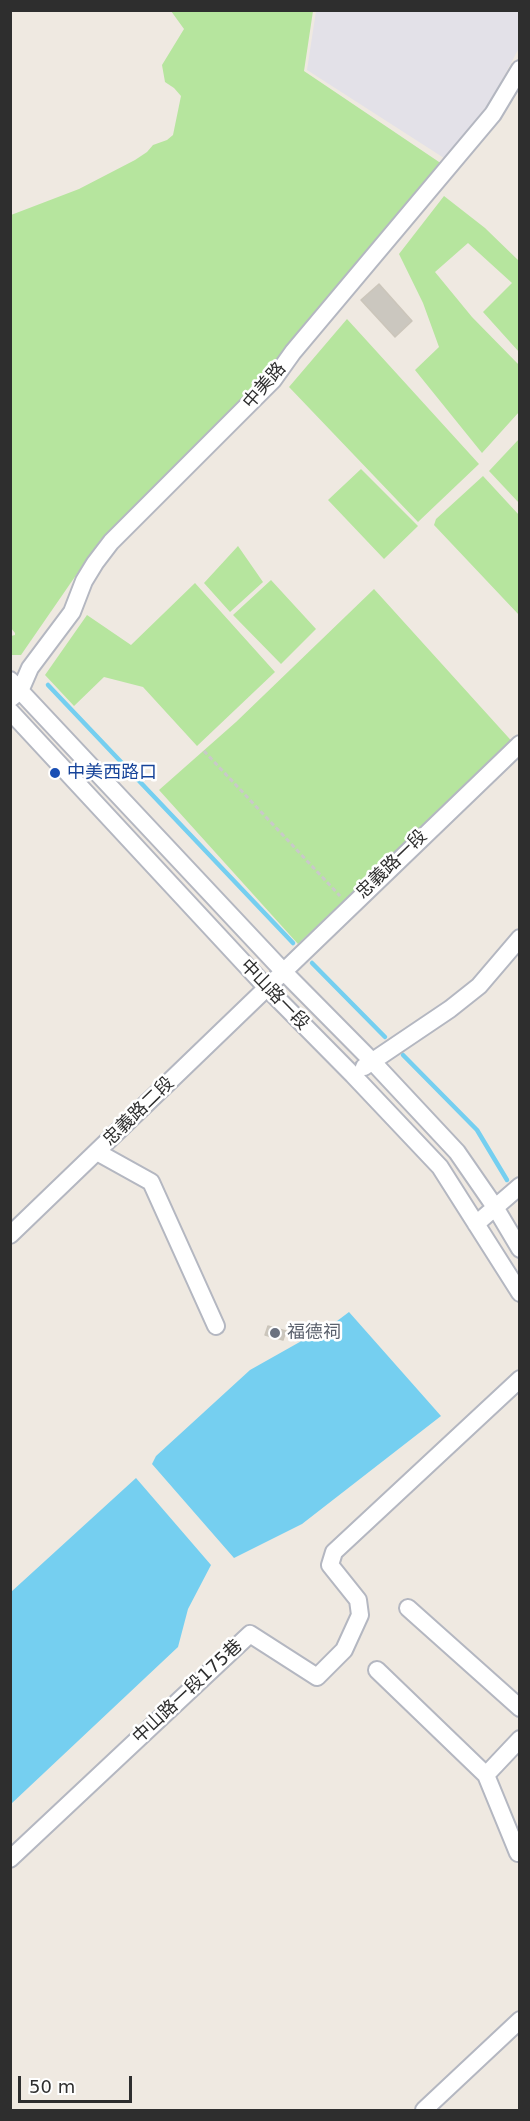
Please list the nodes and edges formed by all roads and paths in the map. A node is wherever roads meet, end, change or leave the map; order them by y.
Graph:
1 (519, 69) edge
2 (14, 690) edge
3 (10, 711) edge
4 (519, 744) edge
5 (204, 751) dead end
6 (347, 909) junction
7 (519, 938) edge
8 (284, 972) junction
9 (267, 988) junction
10 (372, 1060) junction
11 (353, 1075) junction
12 (97, 1152) junction
13 (519, 1186) edge
14 (495, 1207) junction
15 (476, 1224) junction
16 (10, 1235) edge
17 (519, 1250) edge
18 (519, 1293) edge
19 (216, 1326) dead end
20 (519, 1379) edge
21 (408, 1608) dead end
22 (377, 1670) dead end
23 (519, 1708) edge
24 (519, 1739) edge
25 (486, 1775) junction
26 (518, 1853) edge
27 (10, 1859) edge
28 (519, 2020) edge
29 (424, 2110) edge

1 - 2 street, 中美路
2 - 8 street, 中山路一段
3 - 9 street, 中山路一段
4 - 6 street, 忠義路一段
5 - 6 path
6 - 8 street, 忠義路一段
7 - 10 street
8 - 9 street, 忠義路一段
8 - 10 street, 中山路一段
9 - 11 street, 中山路一段
9 - 12 street, 忠義路二段
10 - 11 street
10 - 14 street, 中山路一段
11 - 15 street, 中山路一段
12 - 16 street, 忠義路二段
12 - 19 street
13 - 14 street
14 - 15 street
14 - 17 street, 中山路一段
15 - 18 street, 中山路一段
20 - 27 street, 中山路一段175巷
21 - 23 street
22 - 25 street
24 - 25 street
25 - 26 street
28 - 29 street

